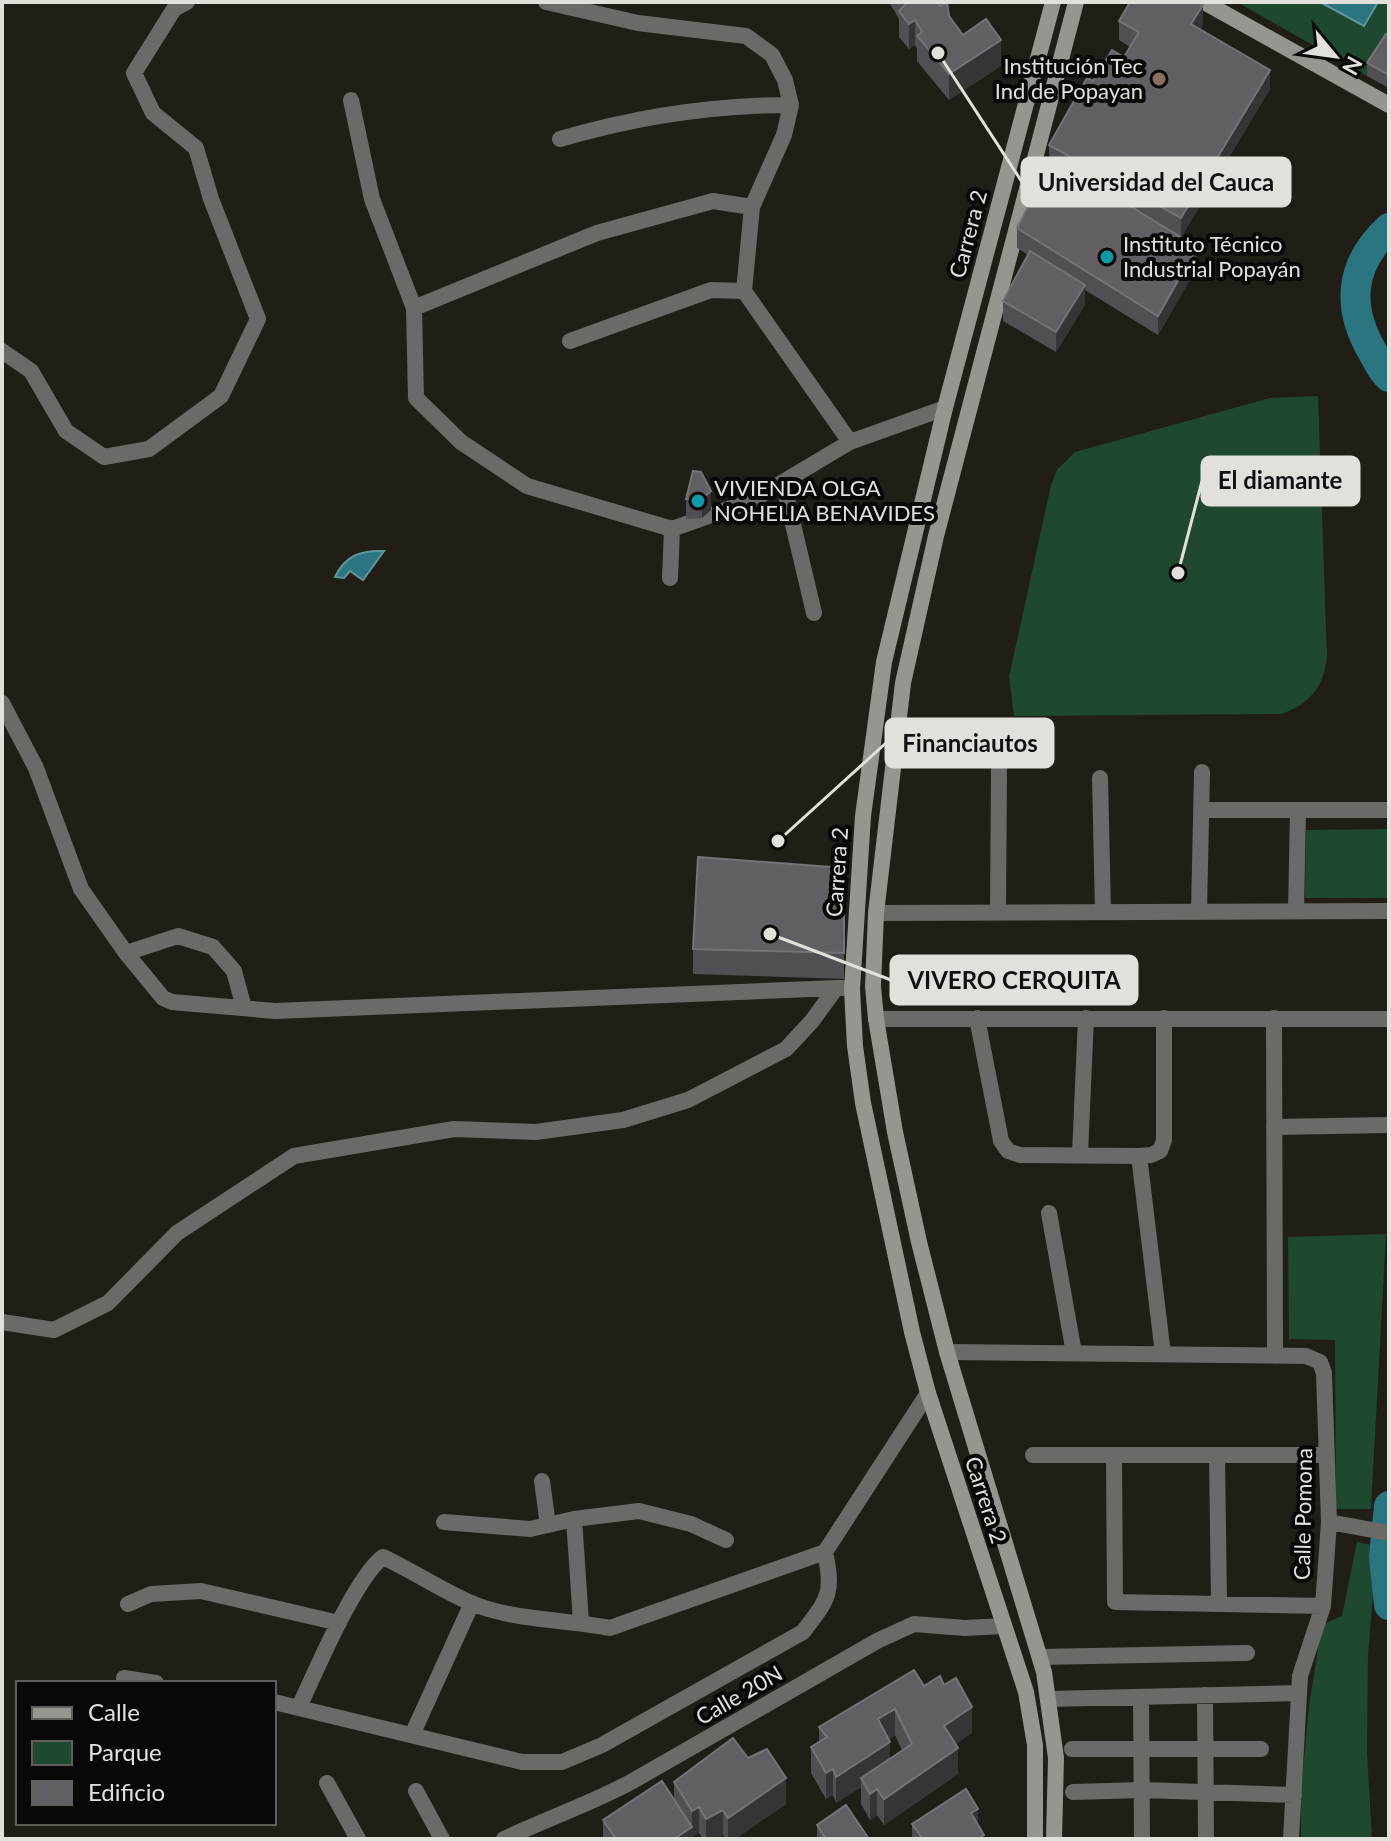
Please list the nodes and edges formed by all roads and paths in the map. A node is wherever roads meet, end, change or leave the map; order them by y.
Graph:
1 (187, 2) edge
2 (546, 2) edge
3 (1053, 2) edge
4 (1076, 2) edge
5 (1204, 2) edge
6 (351, 100) dead end
7 (791, 105) junction
8 (1389, 105) edge
9 (560, 139) dead end
10 (752, 207) junction
11 (744, 291) junction
12 (414, 308) junction
13 (570, 341) dead end
14 (2, 351) edge
15 (945, 408) junction
16 (850, 442) junction
17 (783, 482) junction
18 (672, 529) junction
19 (670, 578) dead end
20 (814, 613) dead end
21 (2, 703) edge
22 (999, 768) dead end
23 (1202, 772) dead end
24 (1100, 778) dead end
25 (1201, 810) junction
26 (1298, 810) junction
27 (1389, 810) edge
28 (1296, 911) junction
29 (1389, 911) edge
30 (998, 912) junction
31 (1103, 912) junction
32 (1199, 912) junction
33 (876, 913) junction
34 (126, 953) junction
35 (844, 988) junction
36 (244, 1008) junction
37 (977, 1018) junction
38 (1086, 1018) junction
39 (1164, 1018) junction
40 (1274, 1018) junction
41 (876, 1019) junction
42 (1389, 1019) edge
43 (1389, 1125) edge
44 (1274, 1127) junction
45 (1080, 1154) junction
46 (1139, 1156) junction
47 (1049, 1213) dead end
48 (2, 1322) edge
49 (947, 1352) junction
50 (1074, 1353) junction
51 (1163, 1354) junction
52 (1275, 1356) junction
53 (928, 1393) junction
54 (1033, 1455) dead end
55 (1114, 1455) junction
56 (1326, 1455) junction
57 (1217, 1456) junction
58 (542, 1481) dead end
59 (574, 1519) junction
60 (444, 1522) dead end
61 (1329, 1522) junction
62 (548, 1525) junction
63 (1389, 1533) edge
64 (726, 1540) dead end
65 (825, 1552) junction
66 (472, 1603) junction
67 (128, 1604) dead end
68 (1219, 1604) junction
69 (1323, 1606) junction
70 (581, 1622) junction
71 (339, 1623) junction
72 (1004, 1626) junction
73 (1247, 1653) dead end
74 (1040, 1657) junction
75 (124, 1678) dead end
76 (143, 1681) edge
77 (1299, 1693) junction
78 (1205, 1695) junction
79 (1141, 1697) junction
80 (1048, 1699) junction
81 (276, 1702) edge
82 (299, 1707) junction
83 (412, 1735) junction
84 (1072, 1749) dead end
85 (1261, 1749) dead end
86 (1141, 1750) junction
87 (1205, 1750) junction
88 (327, 1783) dead end
89 (1142, 1790) junction
90 (416, 1791) dead end
91 (1073, 1792) dead end
92 (1206, 1792) junction
93 (1294, 1795) junction
94 (358, 1839) edge
95 (442, 1839) edge
96 (504, 1839) edge
97 (1035, 1839) edge
98 (1054, 1839) edge
99 (1142, 1839) edge
100 (1206, 1839) edge
101 (1291, 1839) edge

1 - 14 street
2 - 7 street
3 - 15 main road, Carrera 2
4 - 33 main road, Carrera 2
5 - 8 main road
6 - 12 street
7 - 9 street
7 - 10 street
10 - 11 street
10 - 12 street
11 - 13 street
11 - 16 street
12 - 18 street
15 - 16 street
15 - 35 main road, Carrera 2
16 - 17 street
17 - 18 street
17 - 20 street
18 - 19 street
21 - 34 street
22 - 30 street
23 - 25 street
24 - 31 street
25 - 26 street
25 - 32 street
26 - 27 street
26 - 28 street
28 - 29 street
28 - 32 street
30 - 31 street
30 - 33 street
31 - 32 street
33 - 41 main road, Carrera 2
34 - 36 street
34 - 36 street
35 - 36 street
35 - 48 street
35 - 53 main road, Carrera 2
37 - 38 street
37 - 41 street
37 - 45 street
38 - 39 street
38 - 45 street
39 - 40 street
39 - 46 street
40 - 42 street
40 - 44 street
41 - 49 main road, Carrera 2
43 - 44 street
44 - 52 street
45 - 46 street
46 - 51 street
47 - 50 street
49 - 50 street, Calle Pomona
49 - 74 main road, Carrera 2
50 - 51 street, Calle Pomona
51 - 52 street, Calle Pomona
52 - 56 street, Calle Pomona
53 - 65 street
53 - 72 main road, Carrera 2
54 - 55 street
55 - 57 street
55 - 68 street, Calle Pomona
56 - 57 street
56 - 61 street, Calle Pomona
57 - 68 street
58 - 62 street
59 - 62 street
59 - 64 street
59 - 70 street
60 - 62 street
61 - 63 street
61 - 69 street, Calle Pomona
65 - 70 street
65 - 83 street
66 - 70 street
66 - 71 street
66 - 83 street
67 - 71 street
68 - 69 street, Calle Pomona
69 - 77 street
71 - 82 street
72 - 96 street, Calle 20N
72 - 97 main road, Carrera 2
73 - 74 street
74 - 80 main road, Carrera 2
75 - 76 street
77 - 78 street
77 - 93 street
78 - 79 street
78 - 87 street
79 - 80 street
79 - 86 street
80 - 98 main road, Carrera 2
81 - 82 street
82 - 83 street
84 - 86 street
85 - 87 street
86 - 87 street
86 - 89 street
87 - 92 street
88 - 94 street
89 - 91 street
89 - 92 street
89 - 99 street
90 - 95 street
92 - 93 street
92 - 100 street
93 - 101 street

